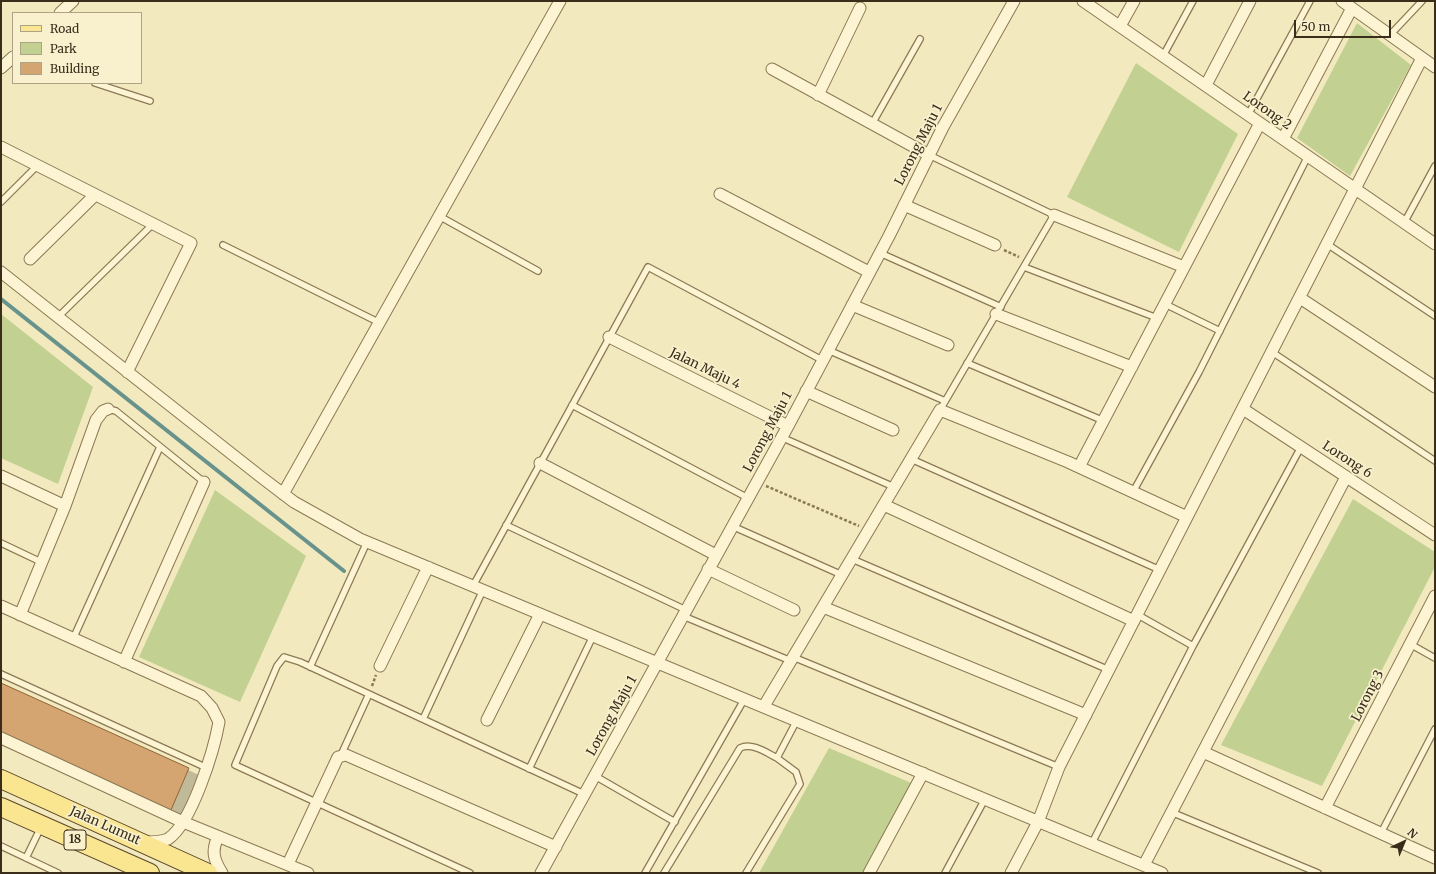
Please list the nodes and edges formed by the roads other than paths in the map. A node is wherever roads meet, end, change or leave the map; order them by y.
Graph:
1 (73, 1) edge
2 (560, 1) edge
3 (1014, 1) edge
4 (1084, 1) edge
5 (1134, 1) edge
6 (1193, 1) edge
7 (1250, 1) edge
8 (1310, 1) edge
9 (1342, 1) edge
10 (1422, 1) edge
11 (860, 8) dead end
12 (1352, 8) junction
13 (61, 12) edge
14 (1120, 26) junction
15 (1390, 35) junction
16 (920, 39) dead end
17 (1163, 56) junction
18 (12, 58) edge
19 (1422, 58) junction
20 (1435, 67) edge
21 (1, 68) edge
22 (772, 70) dead end
23 (98, 84) edge
24 (1206, 86) junction
25 (818, 95) junction
26 (150, 101) dead end
27 (1248, 115) junction
28 (1260, 123) junction
29 (872, 124) junction
30 (1282, 139) junction
31 (1, 147) edge
32 (929, 155) junction
33 (1308, 156) junction
34 (37, 166) junction
35 (1435, 166) edge
36 (1355, 189) junction
37 (720, 194) dead end
38 (95, 195) junction
39 (1, 202) edge
40 (904, 205) junction
41 (1054, 215) junction
42 (439, 216) junction
43 (1404, 223) junction
44 (153, 224) junction
45 (1327, 244) junction
46 (1435, 244) edge
47 (223, 245) dead end
48 (994, 245) road end
49 (880, 253) junction
50 (30, 259) dead end
51 (1024, 267) junction
52 (1184, 267) junction
53 (538, 271) dead end
54 (1, 272) edge
55 (869, 272) junction
56 (1300, 298) junction
57 (1165, 304) junction
58 (852, 305) junction
59 (999, 310) junction
60 (1435, 316) edge
61 (58, 317) junction
62 (1157, 318) junction
63 (380, 323) junction
64 (1220, 331) junction
65 (609, 338) junction
66 (948, 345) dead end
67 (828, 350) junction
68 (1272, 352) junction
69 (822, 360) junction
70 (967, 363) junction
71 (1132, 367) junction
72 (127, 372) junction
73 (1435, 387) edge
74 (806, 391) junction
75 (572, 405) junction
76 (942, 406) junction
77 (108, 409) joint
78 (1243, 409) junction
79 (1104, 421) junction
80 (788, 426) junction
81 (893, 430) dead end
82 (781, 437) junction
83 (160, 447) junction
84 (1301, 447) junction
85 (911, 459) junction
86 (1435, 461) edge
87 (540, 463) junction
88 (1080, 467) junction
89 (1, 476) edge
90 (1346, 477) junction
91 (204, 482) joint
92 (894, 487) junction
93 (1133, 492) junction
94 (283, 494) junction
95 (748, 498) junction
96 (884, 505) junction
97 (65, 506) junction
98 (1188, 517) junction
99 (506, 526) junction
100 (732, 526) junction
101 (1435, 535) edge
102 (367, 542) junction
103 (1, 543) edge
104 (716, 555) junction
105 (852, 559) junction
106 (41, 562) junction
107 (428, 567) junction
108 (708, 569) junction
109 (1160, 570) junction
110 (842, 574) junction
111 (478, 588) junction
112 (1435, 596) edge
113 (1, 606) edge
114 (824, 607) junction
115 (794, 610) dead end
116 (684, 613) junction
117 (20, 614) junction
118 (540, 614) junction
119 (1136, 618) junction
120 (593, 636) junction
121 (73, 639) junction
122 (1410, 644) junction
123 (1193, 646) junction
124 (1435, 658) edge
125 (792, 659) junction
126 (124, 662) junction
127 (657, 662) junction
128 (380, 666) road end
129 (310, 667) junction
130 (1109, 670) junction
131 (1, 674) edge
132 (369, 694) junction
133 (745, 698) junction
134 (764, 706) junction
135 (1086, 715) junction
136 (423, 719) junction
137 (797, 719) junction
138 (487, 720) dead end
139 (1435, 728) edge
140 (1, 738) edge
141 (1203, 752) junction
142 (341, 755) junction
143 (778, 758) junction
144 (1059, 767) junction
145 (207, 768) junction
146 (529, 769) junction
147 (923, 773) junction
148 (595, 776) junction
149 (1, 779) edge
150 (584, 794) junction
151 (985, 799) junction
152 (316, 803) junction
153 (1, 807) edge
154 (1325, 808) junction
155 (1171, 812) junction
156 (183, 822) junction
157 (675, 822) junction
158 (1038, 822) junction
159 (42, 825) junction
160 (1381, 833) junction
161 (218, 837) junction
162 (142, 843) junction
163 (1092, 843) junction
164 (1, 846) edge
165 (556, 847) junction
166 (26, 858) junction
167 (1435, 858) edge
168 (288, 864) junction
169 (1144, 865) junction
170 (58, 873) edge
171 (150, 873) edge
172 (208, 873) edge
173 (222, 873) edge
174 (308, 873) edge
175 (470, 873) edge
176 (541, 873) edge
177 (645, 873) edge
178 (664, 873) edge
179 (746, 873) edge
180 (869, 873) edge
181 (945, 873) edge
182 (1011, 873) edge
183 (1162, 873) edge
184 (1318, 873) edge

1 - 13 street
2 - 42 street
3 - 32 street, Lorong Maju 1
4 - 14 street, Lorong 2
5 - 14 street
6 - 17 lane
7 - 24 street
8 - 27 lane
9 - 12 street
10 - 15 lane
11 - 25 street
12 - 15 street
12 - 30 street
14 - 17 street, Lorong 2
15 - 19 street
16 - 29 lane
17 - 24 street, Lorong 2
18 - 21 street
19 - 20 street
19 - 36 street
22 - 25 street
23 - 26 lane
24 - 27 street, Lorong 2
25 - 29 street
27 - 28 street, Lorong 2
28 - 30 street, Lorong 2
28 - 52 street
29 - 32 street
30 - 33 street, Lorong 2
31 - 34 street
32 - 40 street, Lorong Maju 1
32 - 41 lane
33 - 36 street, Lorong 2
33 - 64 lane
34 - 38 street
34 - 39 lane
35 - 43 lane
36 - 43 street, Lorong 2
36 - 45 street
37 - 55 street
38 - 44 street
38 - 50 street
40 - 48 street
40 - 49 street, Lorong Maju 1
41 - 51 lane
41 - 52 street
42 - 53 lane
42 - 63 street
43 - 46 street, Lorong 2
44 - 61 lane
44 - 72 street
45 - 56 street
45 - 60 lane
47 - 63 lane
49 - 55 street, Lorong Maju 1
49 - 59 lane
51 - 59 lane
51 - 62 lane
52 - 57 street
54 - 61 street
55 - 58 street, Lorong Maju 1
56 - 68 street
56 - 73 street
57 - 62 street
57 - 64 lane
58 - 66 street
58 - 67 street, Lorong Maju 1
59 - 70 lane
59 - 71 street
61 - 72 street
62 - 71 street
63 - 94 street
64 - 93 lane
65 - 69 lane
65 - 75 lane
65 - 80 street, Jalan Maju 4
67 - 69 street, Lorong Maju 1
67 - 76 lane
68 - 78 street
68 - 86 lane
69 - 74 street, Lorong Maju 1
70 - 76 lane
70 - 79 lane
71 - 79 street
72 - 94 street
74 - 80 street, Lorong Maju 1
74 - 81 street
75 - 87 lane
75 - 95 lane
76 - 85 street
76 - 88 street
77 - 83 lane
77 - 97 street
78 - 84 street, Lorong 6
78 - 98 street
79 - 88 street
80 - 82 street, Lorong Maju 1
82 - 92 lane
82 - 95 street, Lorong Maju 1
83 - 91 lane
83 - 121 lane
84 - 90 street, Lorong 6
84 - 123 lane
85 - 92 street
85 - 109 lane
87 - 99 lane
87 - 104 street
88 - 93 street
89 - 97 street
90 - 101 street, Lorong 6
90 - 141 street
91 - 126 street
92 - 96 street
93 - 98 street
94 - 102 street
95 - 100 street, Lorong Maju 1
96 - 105 street
96 - 119 street
97 - 106 street
98 - 109 street
99 - 111 lane
99 - 116 lane
100 - 104 street, Lorong Maju 1
100 - 110 lane
102 - 107 street
102 - 129 lane
103 - 106 lane
104 - 108 street, Lorong Maju 1
105 - 110 street
105 - 130 lane
106 - 117 street
107 - 111 street
107 - 128 street
108 - 115 street
108 - 116 street, Lorong Maju 1
109 - 119 street
110 - 114 street
111 - 118 street
111 - 136 lane
112 - 122 street, Lorong 3
113 - 117 street
114 - 125 street
114 - 135 street
116 - 125 lane
116 - 127 street, Lorong Maju 1
117 - 121 street
118 - 120 street
118 - 138 street
119 - 123 lane
119 - 130 street
120 - 127 street
120 - 146 lane
121 - 126 street
122 - 124 lane
122 - 154 street, Lorong 3
123 - 163 lane
125 - 134 street
125 - 144 lane
126 - 145 street
127 - 133 street
127 - 148 street, Lorong Maju 1
129 - 132 lane
129 - 152 lane
130 - 135 street
131 - 145 lane
132 - 136 lane
132 - 142 lane
133 - 134 street
133 - 157 lane
134 - 137 street
135 - 144 street
136 - 146 lane
137 - 143 lane
137 - 147 street
139 - 160 lane
140 - 156 street
141 - 154 street
141 - 155 street
142 - 152 street
142 - 165 street
143 - 178 lane
143 - 179 lane
144 - 158 street
145 - 156 street
146 - 150 lane
147 - 151 street
147 - 180 street
148 - 150 street, Lorong Maju 1
148 - 157 lane
149 - 162 main road, Jalan Lumut / 18
150 - 165 street, Lorong Maju 1
151 - 158 street
151 - 181 lane
152 - 168 street
152 - 175 lane
153 - 159 main road, Jalan Lumut / 18
154 - 160 street
155 - 169 street
155 - 184 lane
156 - 161 street
156 - 162 street
157 - 177 lane
158 - 163 street
158 - 182 street
159 - 166 lane
159 - 171 main road, Jalan Lumut / 18
160 - 167 street
161 - 168 street
161 - 173 street
162 - 172 main road, Jalan Lumut / 18
163 - 169 street
164 - 166 lane
165 - 176 street, Lorong Maju 1
166 - 170 lane
168 - 174 street
169 - 183 street

